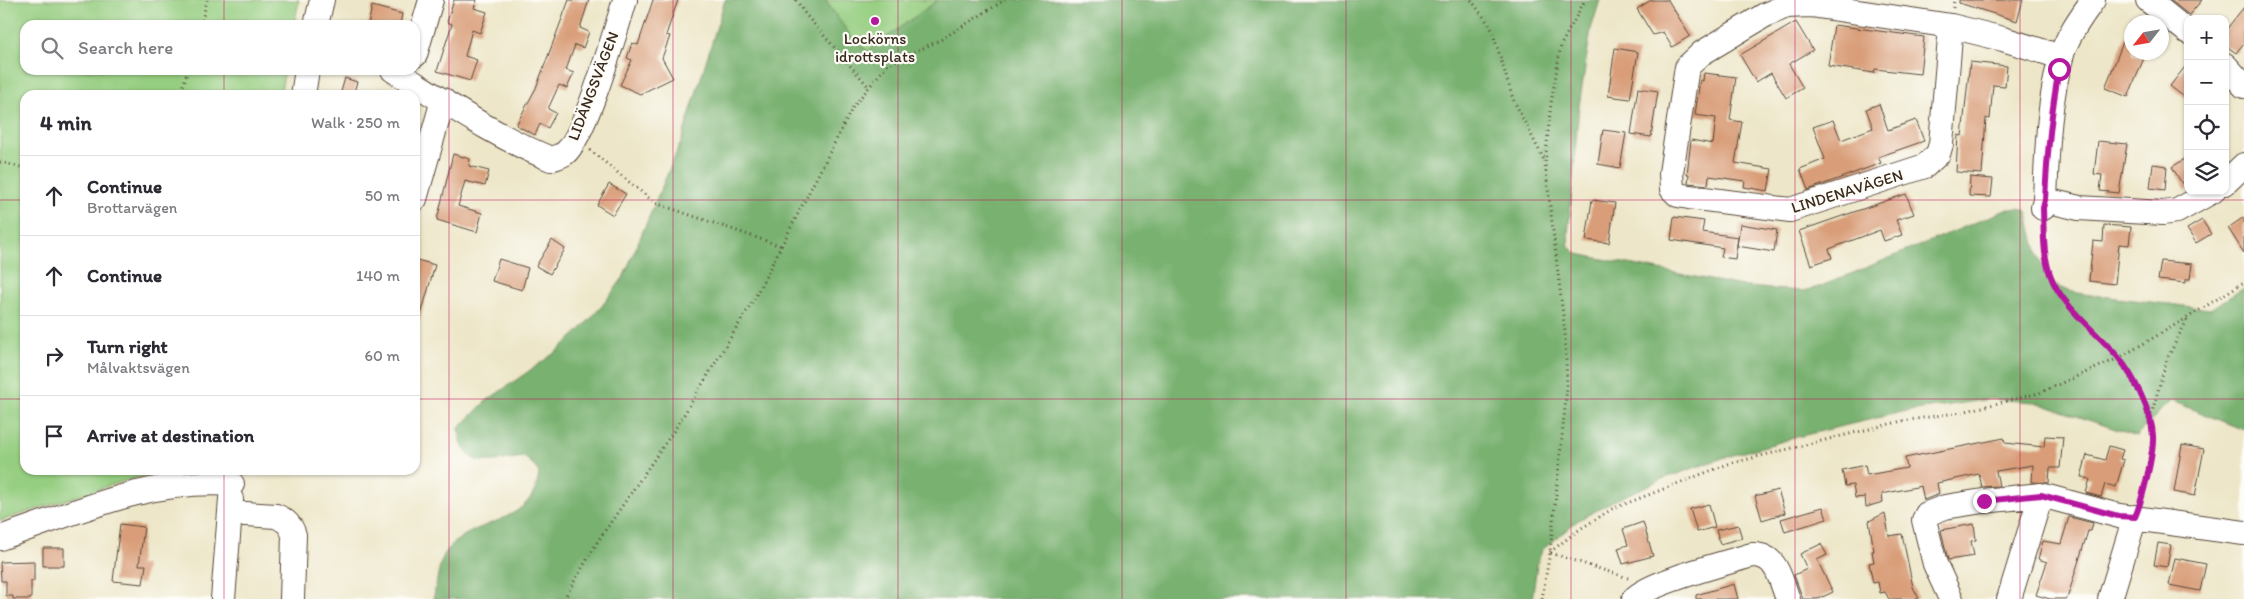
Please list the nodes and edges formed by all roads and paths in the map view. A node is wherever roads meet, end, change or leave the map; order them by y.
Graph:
1 (207, 0) edge
2 (322, 0) edge
3 (431, 0) edge
4 (625, 0) edge
5 (796, 0) edge
6 (1005, 0) edge
7 (1471, 0) edge
8 (1585, 0) edge
9 (2093, 0) edge
10 (2148, 0) edge
11 (202, 20) edge
12 (318, 20) edge
13 (1950, 26) junction
14 (2184, 29) edge
15 (420, 38) edge
16 (2061, 57) junction
17 (2229, 69) edge
18 (186, 75) edge
19 (306, 75) edge
20 (407, 75) edge
21 (2244, 86) edge
22 (869, 87) junction
23 (182, 90) edge
24 (304, 90) edge
25 (443, 100) junction
26 (576, 139) junction
27 (0, 162) edge
28 (1545, 163) junction
29 (2244, 165) edge
30 (20, 167) edge
31 (2229, 179) edge
32 (420, 181) edge
33 (2206, 195) edge
34 (2044, 204) junction
35 (781, 246) junction
36 (2244, 282) edge
37 (2187, 318) junction
38 (2119, 358) junction
39 (2150, 419) junction
40 (232, 477) edge
41 (2041, 495) junction
42 (230, 513) junction
43 (2135, 517) junction
44 (2244, 533) edge
45 (0, 538) edge
46 (1550, 552) junction
47 (1639, 595) edge
48 (223, 599) edge
49 (292, 599) edge
50 (564, 599) edge
51 (1542, 599) edge
52 (1788, 599) edge
53 (1951, 599) edge
54 (2009, 599) edge
55 (2110, 599) edge

1 - 11 path
2 - 12 street
3 - 15 street
4 - 26 street, LIDÄNGSVÄGEN
5 - 22 path
6 - 22 path
7 - 28 path
8 - 28 path
9 - 16 street
10 - 14 street
13 - 13 street, LINDENAVÄGEN
13 - 16 street, LINDENAVÄGEN
16 - 34 street
17 - 21 street
18 - 23 path
19 - 24 street
20 - 25 street, LIDÄNGSVÄGEN
22 - 35 path
25 - 26 street, LIDÄNGSVÄGEN
25 - 32 street
26 - 35 path
27 - 30 path
28 - 46 path
29 - 31 street
33 - 34 street
34 - 38 path
35 - 50 path
36 - 37 path
37 - 38 path
37 - 39 path
38 - 39 path
38 - 46 path
39 - 43 path
40 - 42 street
40 - 45 street
41 - 43 street
41 - 53 street
41 - 54 street
42 - 48 street
42 - 49 street
43 - 44 street
43 - 55 street
46 - 47 path
46 - 51 path
47 - 52 street

